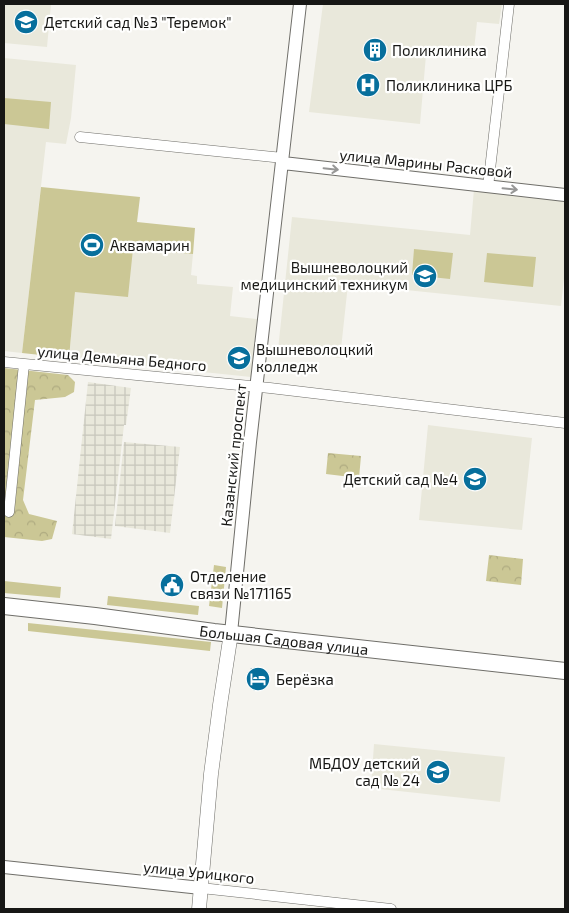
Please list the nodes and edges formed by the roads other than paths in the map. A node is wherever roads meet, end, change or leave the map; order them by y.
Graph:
1 (300, 4) edge
2 (509, 4) edge
3 (80, 137) dead end
4 (283, 161) junction
5 (488, 187) junction
6 (565, 195) edge
7 (4, 362) edge
8 (24, 364) junction
9 (256, 386) junction
10 (565, 422) edge
11 (9, 512) dead end
12 (4, 606) edge
13 (231, 633) junction
14 (565, 671) edge
15 (4, 867) edge
16 (201, 888) junction
17 (199, 909) edge
18 (391, 909) edge

1 - 4 street, Казанский проспект
2 - 5 street
3 - 4 street, улица Марины Расковой
4 -> 5 street, улица Марины Расковой
4 - 9 street, Казанский проспект
5 -> 6 street, улица Марины Расковой
7 - 8 street, улица Демьяна Бедного
8 - 9 street, улица Демьяна Бедного
8 - 11 street
9 - 10 street, улица Демьяна Бедного
9 - 13 street, Казанский проспект
12 - 13 highway, Большая Садовая улица
13 - 14 highway, Большая Садовая улица
13 - 16 main road, Казанский проспект
15 - 16 street, улица Урицкого
16 - 17 main road, Казанский проспект
16 - 18 street, улица Урицкого

